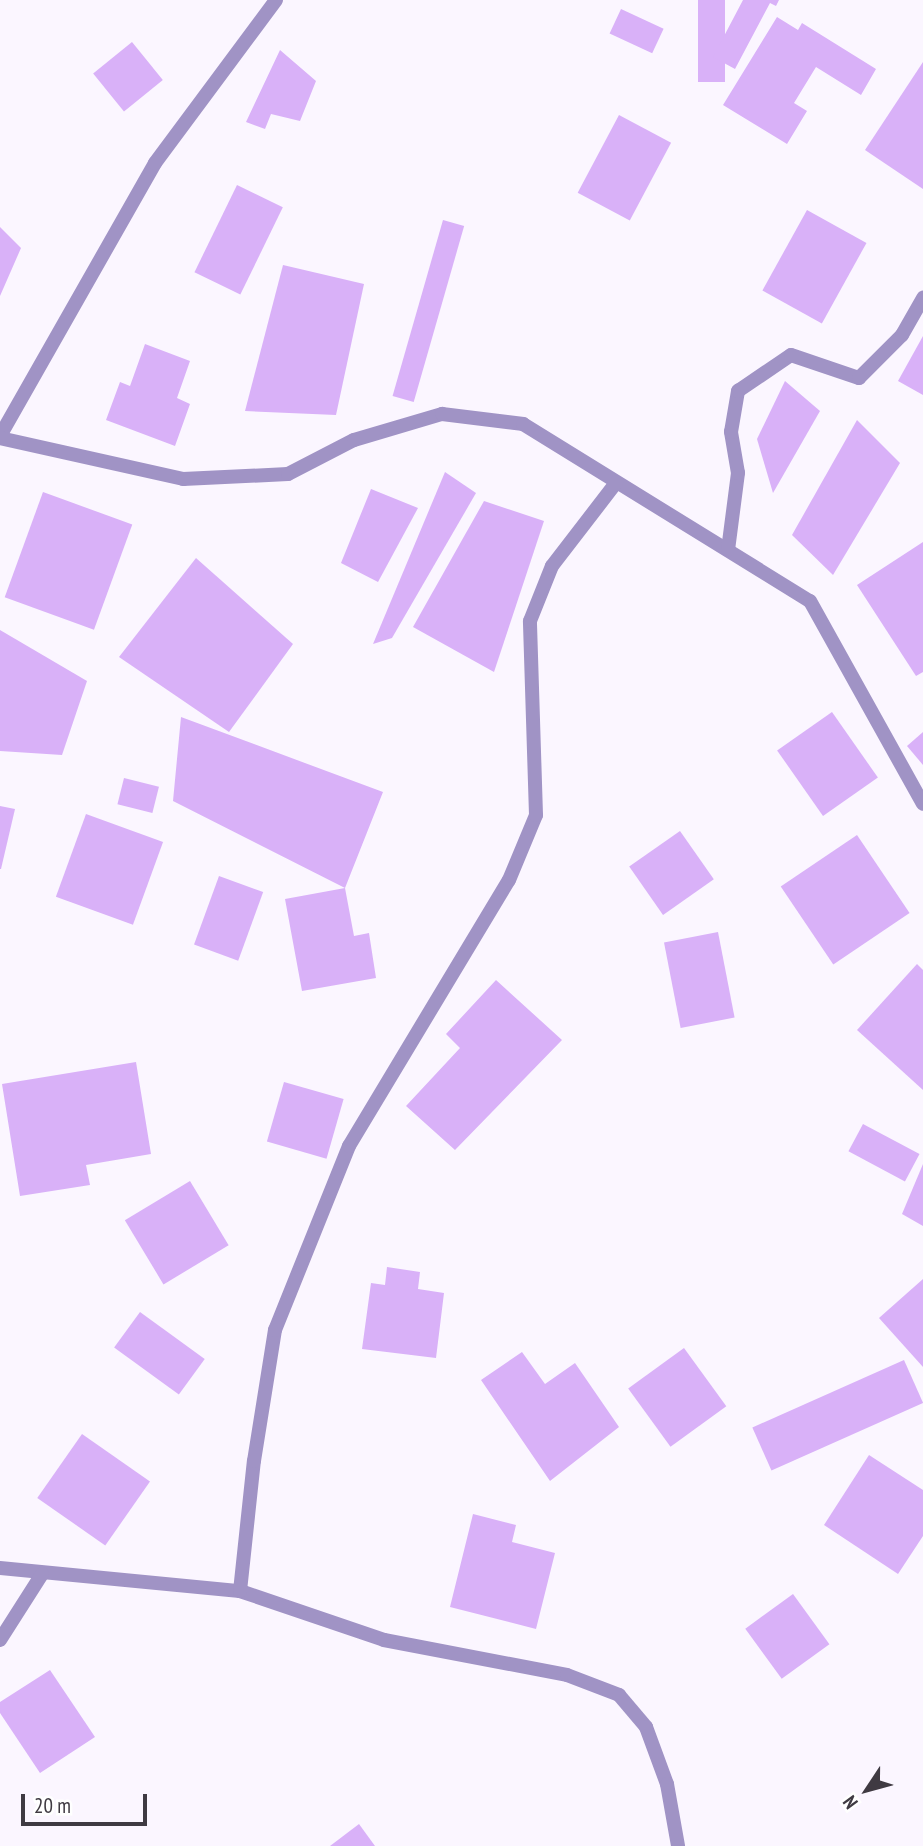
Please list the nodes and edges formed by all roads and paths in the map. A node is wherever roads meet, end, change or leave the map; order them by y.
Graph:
1 (276, 0) edge
2 (923, 298) edge
3 (0, 437) edge
4 (616, 483) junction
5 (728, 550) junction
6 (923, 804) edge
7 (0, 1568) edge
8 (42, 1574) junction
9 (240, 1591) junction
10 (0, 1640) edge
11 (678, 1846) edge

1 - 3 street
2 - 5 street
3 - 4 street
4 - 5 street
4 - 9 street
5 - 6 street
7 - 8 street
8 - 9 street
8 - 10 street
9 - 11 street

